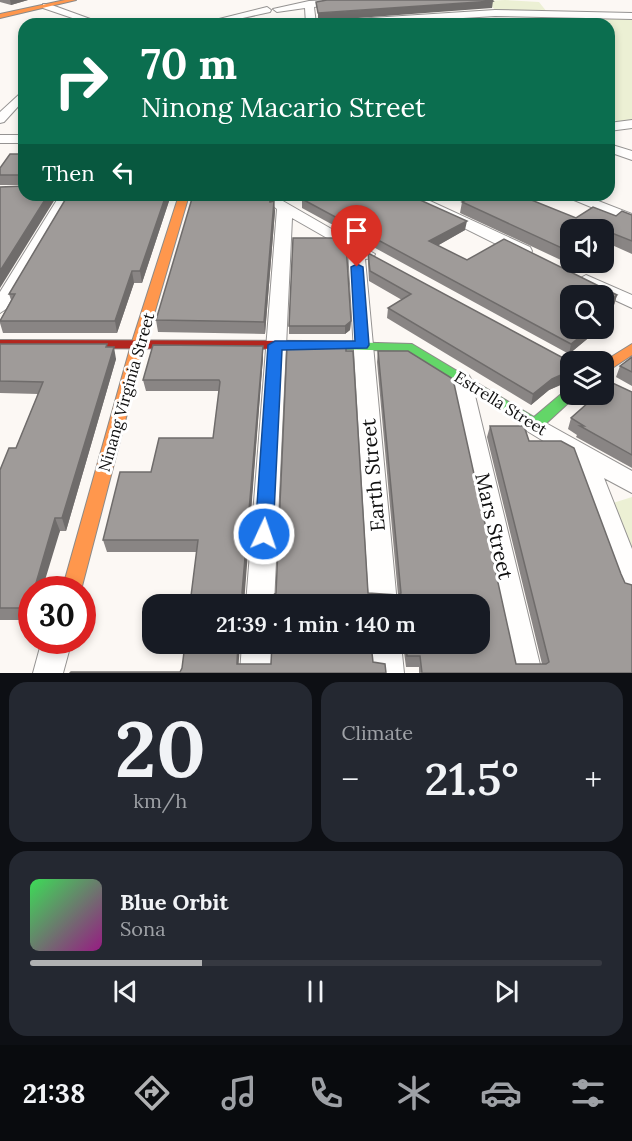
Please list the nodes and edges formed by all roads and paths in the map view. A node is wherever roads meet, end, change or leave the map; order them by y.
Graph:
1 (73, 0) edge
2 (357, 0) edge
3 (309, 4) junction
4 (46, 6) junction
5 (590, 12) junction
6 (529, 13) junction
7 (0, 16) edge
8 (632, 16) edge
9 (81, 18) edge
10 (233, 18) edge
11 (310, 18) edge
12 (477, 18) edge
13 (533, 18) edge
14 (591, 18) edge
15 (18, 100) edge
16 (0, 119) edge
17 (615, 123) edge
18 (632, 124) edge
19 (0, 139) edge
20 (18, 139) edge
21 (615, 150) edge
22 (632, 156) edge
23 (63, 201) edge
24 (182, 201) edge
25 (418, 201) edge
26 (585, 201) edge
27 (632, 219) edge
28 (356, 248) junction
29 (543, 260) edge
30 (386, 264) edge
31 (573, 274) edge
32 (632, 302) edge
33 (0, 307) edge
34 (0, 344) edge
35 (138, 345) junction
36 (275, 345) junction
37 (363, 345) junction
38 (632, 348) edge
39 (614, 369) edge
40 (461, 379) junction
41 (560, 403) edge
42 (535, 425) junction
43 (583, 454) junction
44 (632, 483) edge
45 (75, 576) edge
46 (632, 585) edge
47 (261, 594) edge
48 (382, 594) edge
49 (53, 654) edge
50 (256, 654) edge
51 (387, 654) edge
52 (48, 673) edge
53 (255, 673) edge
54 (389, 673) edge
55 (528, 673) edge

1 - 4 street
2 - 3 street
3 - 10 street
3 - 11 street
4 - 7 street
4 - 9 street
5 - 6 street
5 - 8 street
5 - 14 lane
6 - 12 street
6 - 13 street
15 - 16 street
17 - 18 street
19 - 20 street
21 - 22 street
23 - 33 street
24 - 35 street, Ninang Virginia Street
25 - 29 street
26 - 27 street
28 - 30 street
28 - 36 street
28 - 37 street, Earth Street
31 - 32 street
34 - 35 street, Estrella Street
35 - 36 street, Estrella Street
35 - 45 street, Ninang Virginia Street
36 - 37 street, Estrella Street
36 - 47 street
37 - 40 street, Estrella Street
37 - 48 street, Earth Street
38 - 39 street
40 - 42 street, Estrella Street
40 - 55 street, Mars Street
41 - 42 street
42 - 43 street, Estrella Street
43 - 44 street, Estrella Street
43 - 46 street
49 - 52 street
50 - 53 street
51 - 54 street

